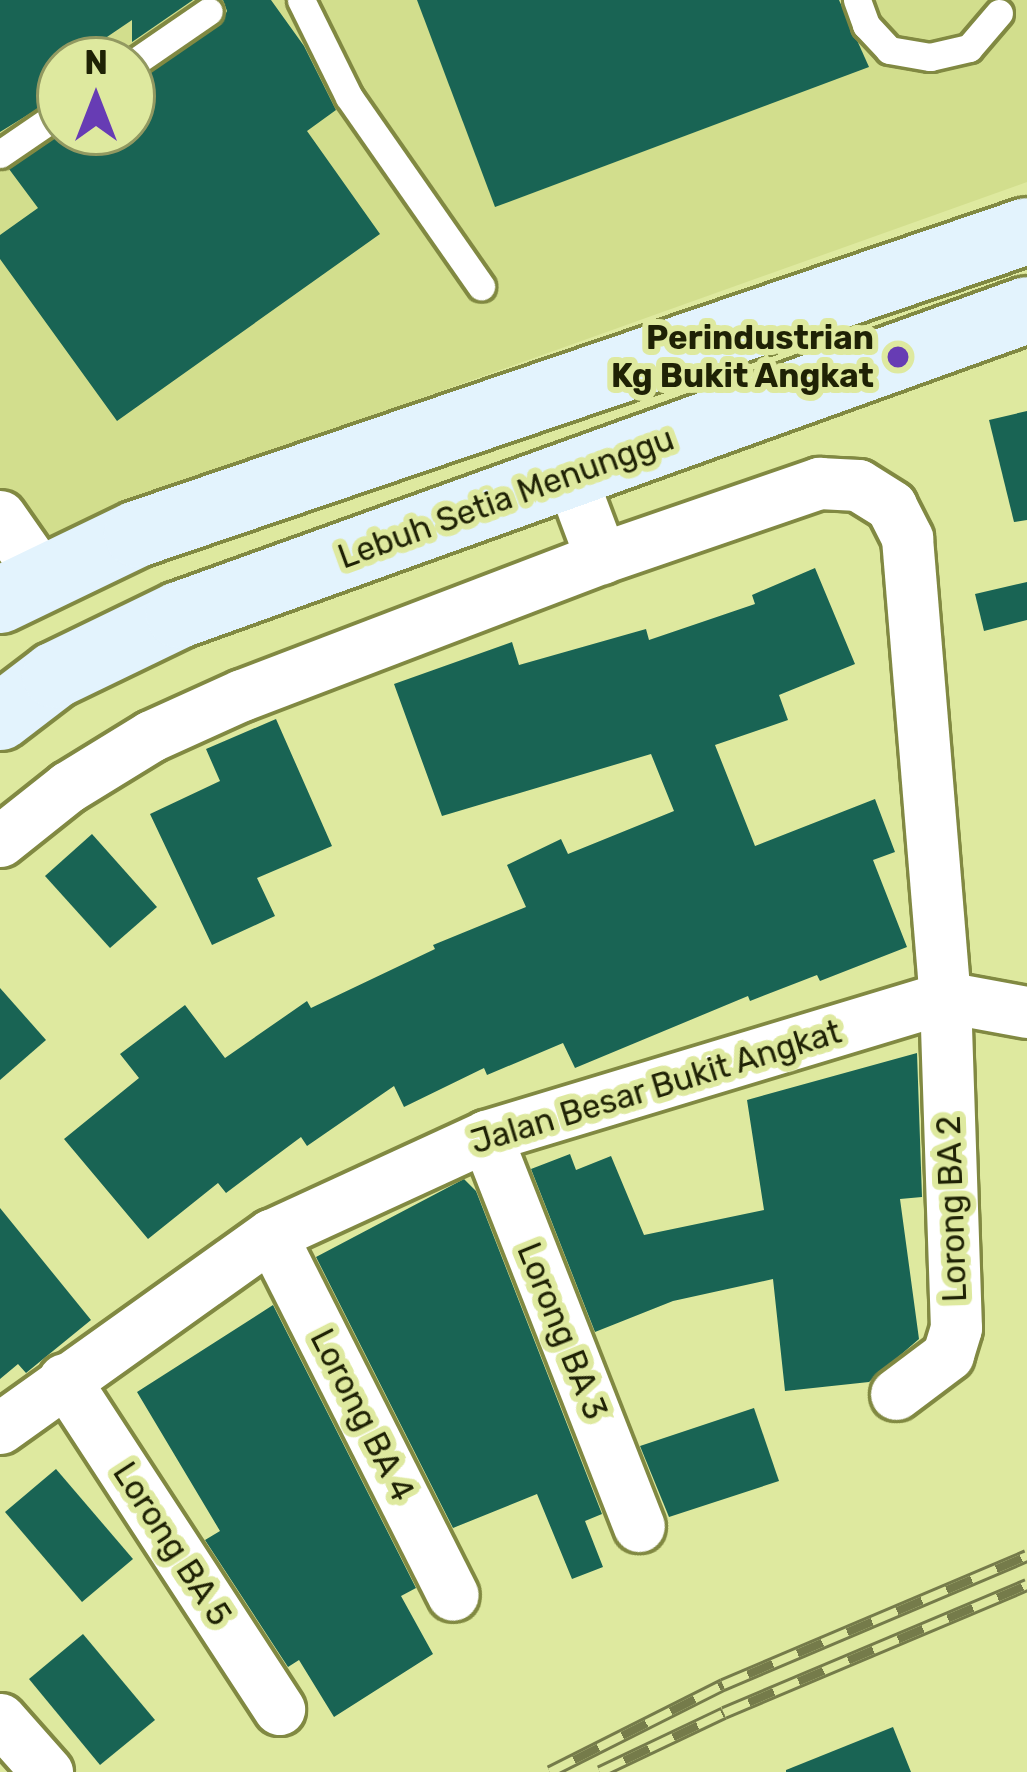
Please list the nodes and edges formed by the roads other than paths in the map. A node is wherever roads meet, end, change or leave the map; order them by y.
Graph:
1 (301, 0) edge
2 (857, 0) edge
3 (1007, 7) edge
4 (209, 11) dead end
5 (156, 47) edge
6 (36, 129) edge
7 (0, 154) edge
8 (1027, 231) edge
9 (481, 286) dead end
10 (1027, 310) edge
11 (570, 475) junction
12 (0, 516) edge
13 (601, 558) junction
14 (22, 590) edge
15 (0, 717) edge
16 (0, 841) edge
17 (944, 997) junction
18 (1027, 1012) edge
19 (485, 1136) junction
20 (271, 1235) junction
21 (64, 1379) junction
22 (896, 1394) dead end
23 (0, 1428) edge
24 (639, 1526) dead end
25 (452, 1595) dead end
26 (279, 1709) dead end
27 (0, 1719) edge
28 (47, 1772) edge

1 - 9 lane
2 - 3 lane
4 - 5 lane
6 - 7 lane
8 - 14 street
10 - 11 street, Lebuh Setia Menunggu
11 - 13 street
11 - 15 street, Lebuh Setia Menunggu
12 - 14 street
13 - 16 street, Lorong BA 2
13 - 17 street, Lorong BA 2
17 - 18 street, Jalan Besar Bukit Angkat
17 - 19 street, Jalan Besar Bukit Angkat
17 - 22 street, Lorong BA 2
19 - 20 street, Jalan Besar Bukit Angkat
19 - 24 street, Lorong BA 3
20 - 21 street, Jalan Besar Bukit Angkat
20 - 25 street, Lorong BA 4
21 - 23 street, Jalan Besar Bukit Angkat
21 - 26 street, Lorong BA 5
27 - 28 street

